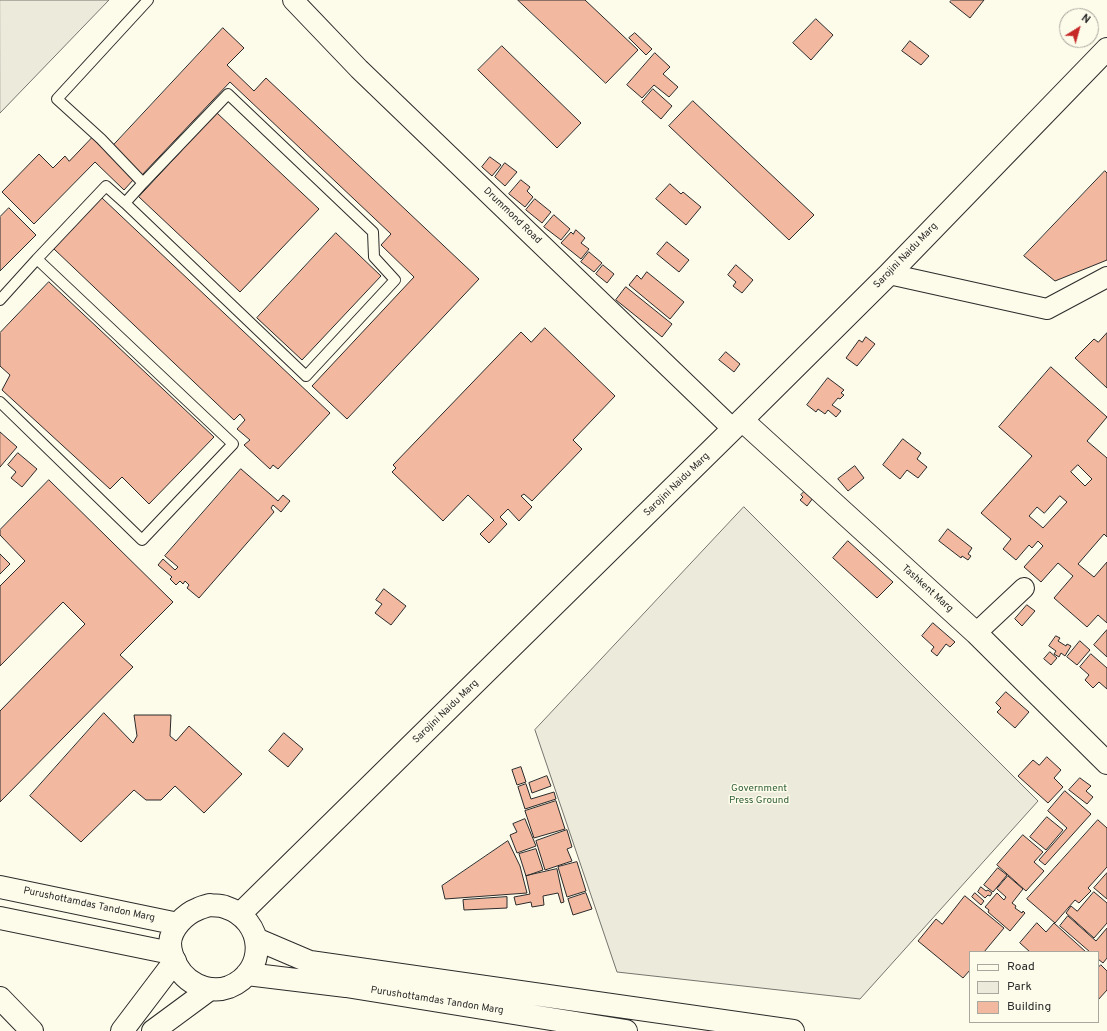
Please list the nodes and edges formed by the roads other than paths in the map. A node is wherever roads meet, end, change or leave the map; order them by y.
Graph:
1 (148, 0) edge
2 (293, 0) edge
3 (1107, 49) edge
4 (143, 183) junction
5 (126, 203) junction
6 (37, 259) junction
7 (889, 274) junction
8 (1107, 277) edge
9 (0, 300) edge
10 (1, 405) edge
11 (738, 425) junction
12 (1024, 588) dead end
13 (976, 633) junction
14 (1107, 763) edge
15 (0, 887) edge
16 (240, 914) junction
17 (0, 918) edge
18 (178, 924) junction
19 (256, 939) junction
20 (173, 957) junction
21 (247, 974) junction
22 (210, 989) junction
23 (0, 998) edge
24 (32, 1031) edge
25 (122, 1031) edge
26 (153, 1031) edge
27 (626, 1031) edge
28 (793, 1031) edge

1 - 4 lane
2 - 11 street, Drummond Road
3 - 7 main road, Sarojini Naidu Marg
4 - 5 lane
4 - 5 lane
5 - 6 lane
6 - 9 lane
6 - 10 lane
7 - 8 street
7 - 11 main road, Sarojini Naidu Marg
11 - 13 main road, Tashkent Marg
11 - 16 main road, Sarojini Naidu Marg
12 - 13 street
13 - 14 main road, Tashkent Marg
15 - 18 main road, Purushottamdas Tandon Marg
16 - 18 main road
16 - 19 main road
17 - 20 main road
18 - 20 main road
19 - 21 main road
19 - 28 main road
20 - 22 main road
20 - 25 main road
21 - 22 main road
21 - 27 main road, Purushottamdas Tandon Marg
22 - 26 main road
23 - 24 main road

